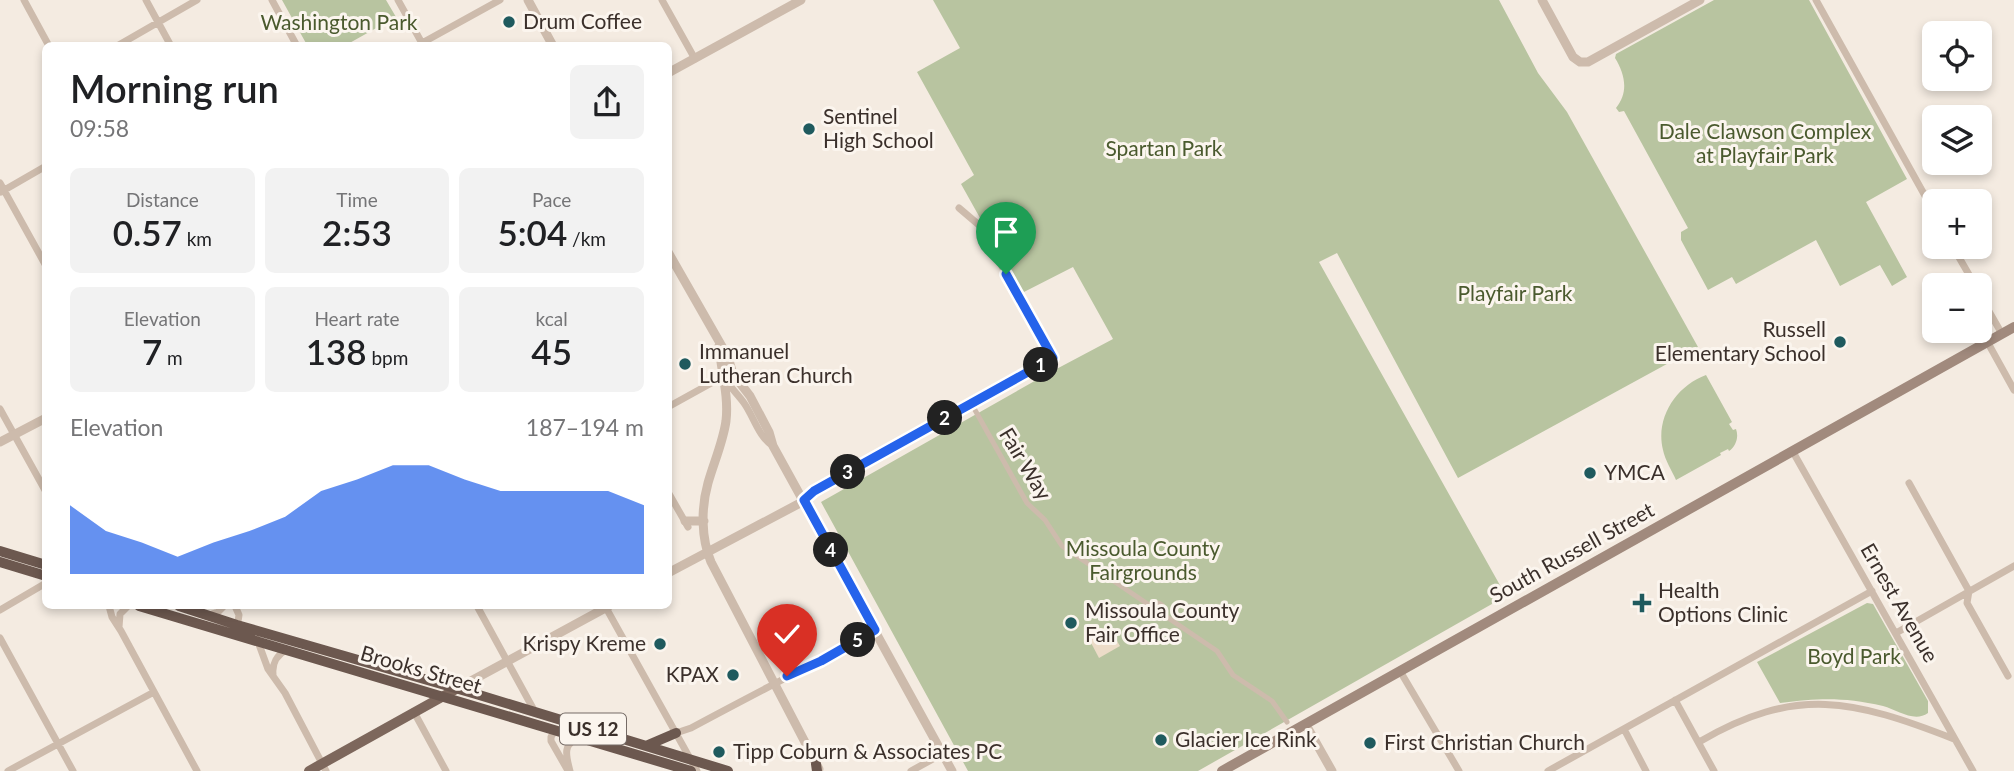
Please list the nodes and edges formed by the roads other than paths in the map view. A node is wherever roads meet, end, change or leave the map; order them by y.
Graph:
1 (24, 0) edge
2 (146, 0) edge
3 (197, 0) edge
4 (272, 0) edge
5 (398, 0) edge
6 (500, 0) edge
7 (528, 0) edge
8 (662, 0) edge
9 (1542, 0) edge
10 (1700, 0) edge
11 (1816, 0) edge
12 (794, 2) edge
13 (158, 22) junction
14 (47, 42) edge
15 (124, 42) edge
16 (169, 42) edge
17 (295, 42) edge
18 (422, 42) edge
19 (426, 42) edge
20 (551, 42) edge
21 (695, 59) junction
22 (672, 71) edge
23 (42, 168) edge
24 (1, 189) edge
25 (1922, 190) edge
26 (959, 208) dead end
27 (42, 259) edge
28 (672, 259) edge
29 (1992, 317) edge
30 (2014, 327) edge
31 (2002, 334) junction
32 (1992, 340) edge
33 (1988, 343) joint
34 (719, 344) junction
35 (724, 376) junction
36 (2014, 390) edge
37 (672, 405) edge
38 (0, 409) edge
39 (975, 410) dead end
40 (42, 420) edge
41 (14, 434) junction
42 (0, 442) edge
43 (773, 446) junction
44 (1793, 453) junction
45 (1909, 483) dead end
46 (42, 485) edge
47 (672, 499) edge
48 (804, 500) junction
49 (704, 521) junction
50 (686, 524) joint
51 (0, 551) edge
52 (706, 552) junction
53 (0, 562) edge
54 (42, 564) edge
55 (2014, 566) edge
56 (672, 571) edge
57 (42, 575) edge
58 (42, 585) edge
59 (1872, 591) junction
60 (1969, 591) junction
61 (110, 609) edge
62 (125, 609) edge
63 (151, 609) edge
64 (189, 609) edge
65 (221, 609) edge
66 (236, 609) edge
67 (479, 609) edge
68 (602, 609) edge
69 (609, 609) edge
70 (0, 610) edge
71 (209, 615) junction
72 (119, 627) junction
73 (236, 630) junction
74 (875, 630) junction
75 (1896, 633) junction
76 (258, 636) junction
77 (0, 639) edge
78 (286, 650) junction
79 (508, 661) junction
80 (1400, 671) junction
81 (2008, 676) dead end
82 (274, 678) junction
83 (775, 682) junction
84 (458, 688) junction
85 (154, 692) junction
86 (442, 697) junction
87 (1675, 699) junction
88 (414, 712) junction
89 (535, 712) junction
90 (1287, 722) dead end
91 (576, 724) junction
92 (1306, 725) junction
93 (1624, 729) junction
94 (555, 730) junction
95 (676, 733) junction
96 (588, 739) junction
97 (1955, 740) junction
98 (1699, 742) junction
99 (58, 744) junction
100 (648, 745) junction
101 (942, 754) junction
102 (324, 767) edge
103 (693, 767) edge
104 (818, 769) edge
105 (8, 771) edge
106 (73, 771) edge
107 (197, 771) edge
108 (309, 771) edge
109 (446, 771) edge
110 (570, 771) edge
111 (728, 771) edge
112 (911, 771) edge
113 (951, 771) edge
114 (1222, 771) edge
115 (1332, 771) edge
116 (1459, 771) edge
117 (1548, 771) edge
118 (1646, 771) edge
119 (1714, 771) edge
120 (1973, 771) edge

1 - 14 street
2 - 13 street
3 - 13 street
4 - 17 street
5 - 18 street
6 - 19 street
7 - 20 street
8 - 21 street
9 - 10 street
11 - 25 street
12 - 21 street
13 - 15 street
13 - 16 street
21 - 22 street
23 - 24 street
24 - 27 street
26 - 48 street
28 - 34 street
29 - 31 street
30 - 31 main road, South Russell Street
31 - 32 main road, South Russell Street
33 - 36 street
33 - 44 main road, South Russell Street
34 - 35 street
34 - 43 street
35 - 37 street
35 - 43 street
35 - 49 street
38 - 41 street
39 - 90 street, Fair Way
40 - 41 street
41 - 42 street
41 - 46 street
43 - 48 street
44 - 59 street, Ernest Avenue
44 - 80 main road, South Russell Street
45 - 60 street
47 - 50 street
48 - 52 street
48 - 74 street
49 - 50 street
49 - 52 street
51 - 54 highway
52 - 56 street
52 - 83 street
53 - 57 highway
55 - 60 street
58 - 70 street
59 - 75 street, Ernest Avenue
59 - 87 street
60 - 75 street
60 - 81 street
61 - 72 street
62 - 72 street
63 - 73 highway, Brooks Street / US 12
64 - 71 highway, Brooks Street / US 12
65 - 71 street
66 - 73 street
67 - 79 street
68 - 79 street
69 - 95 street
71 - 73 highway, Brooks Street / US 12
72 - 85 street
73 - 76 highway, Brooks Street / US 12
74 - 83 street
74 - 101 street
75 - 97 street, Ernest Avenue
76 - 78 highway, Brooks Street / US 12
76 - 82 street
76 - 84 highway, Brooks Street / US 12
77 - 99 street
78 - 82 street
78 - 86 highway, Brooks Street / US 12
79 - 84 street
79 - 89 street
80 - 92 main road, South Russell Street
80 - 116 street
82 - 102 street
83 - 95 street
83 - 104 street
84 - 86 main road
84 - 89 highway, Brooks Street / US 12
85 - 99 street
85 - 107 street
86 - 88 main road
86 - 94 highway, Brooks Street / US 12
87 - 93 street
87 - 98 street
88 - 102 main road
88 - 109 street
89 - 91 highway, Brooks Street / US 12
91 - 94 highway
91 - 100 highway, Brooks Street / US 12
92 - 114 main road, South Russell Street
92 - 115 street
93 - 117 street
93 - 118 street
94 - 96 highway, Brooks Street / US 12
94 - 110 street
95 - 100 highway
95 - 103 street
96 - 103 highway, Brooks Street / US 12
96 - 110 street
97 - 98 street
97 - 120 street, Ernest Avenue
98 - 119 street
99 - 105 street
99 - 106 street
100 - 103 highway, Brooks Street / US 12
101 - 112 street
101 - 113 street
102 - 108 main road
103 - 111 highway, Brooks Street / US 12

